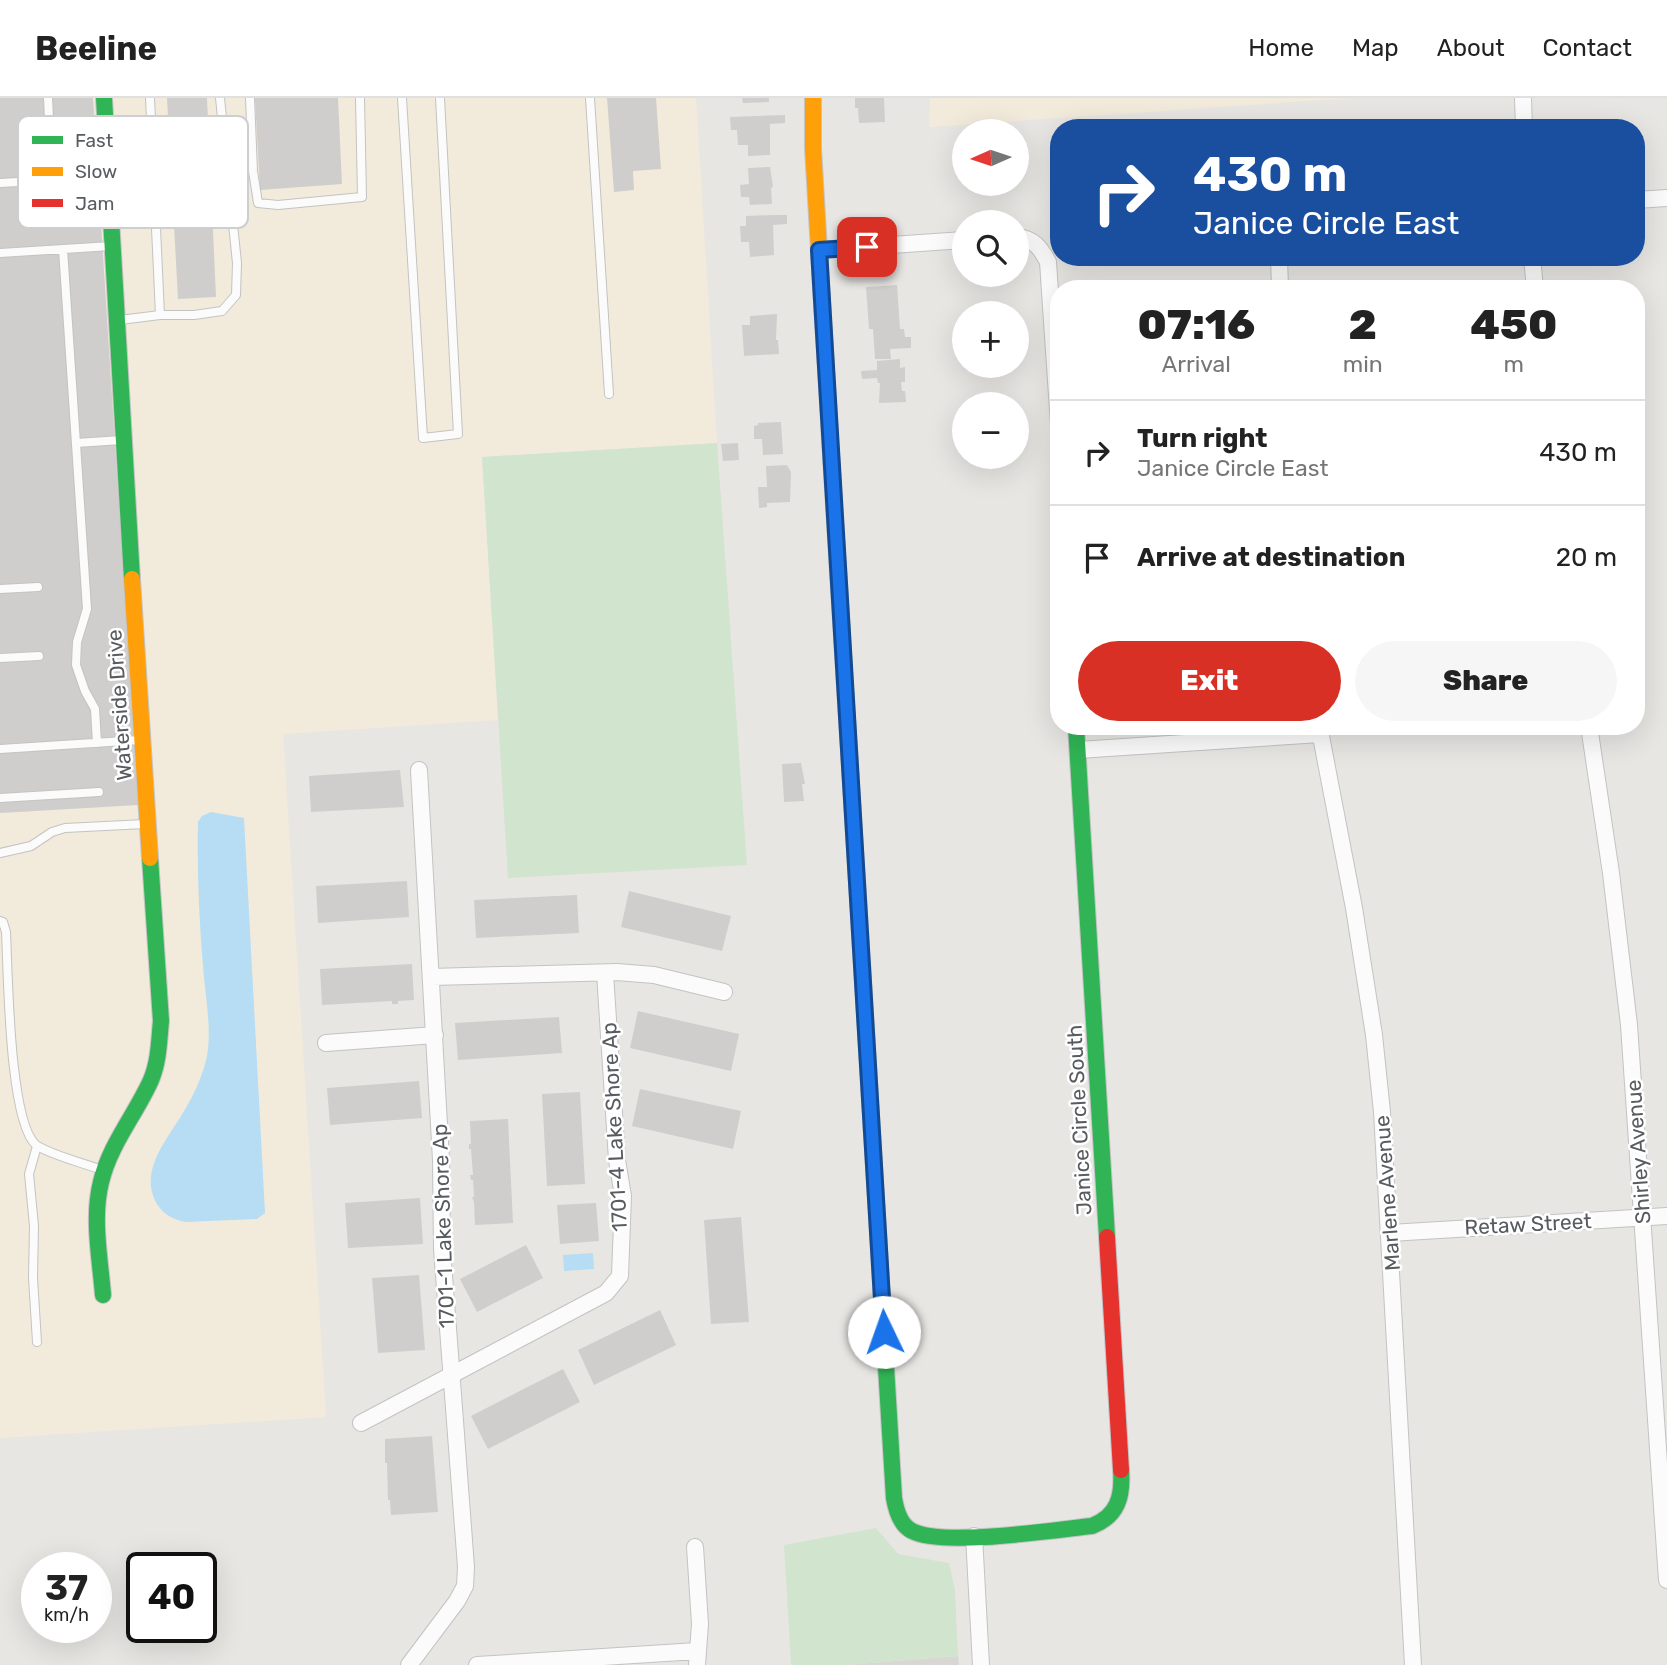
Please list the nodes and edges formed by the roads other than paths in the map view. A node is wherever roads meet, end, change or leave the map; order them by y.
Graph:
1 (48, 98) edge
2 (104, 98) edge
3 (150, 98) edge
4 (220, 98) edge
5 (250, 98) edge
6 (360, 98) edge
7 (402, 98) edge
8 (440, 98) edge
9 (590, 98) edge
10 (813, 98) edge
11 (1523, 98) edge
12 (49, 116) edge
13 (105, 116) edge
14 (151, 116) edge
15 (222, 116) edge
16 (1524, 119) edge
17 (18, 182) edge
18 (0, 183) edge
19 (1667, 198) edge
20 (1645, 199) edge
21 (113, 228) edge
22 (156, 228) edge
23 (233, 228) edge
24 (1029, 239) edge
25 (952, 241) edge
26 (114, 246) junction
27 (62, 249) junction
28 (819, 250) junction
29 (0, 253) edge
30 (1050, 291) edge
31 (160, 315) junction
32 (117, 320) junction
33 (609, 394) dead end
34 (125, 440) junction
35 (76, 443) junction
36 (38, 587) dead end
37 (0, 589) edge
38 (39, 656) dead end
39 (0, 659) edge
40 (1077, 735) edge
41 (1259, 735) edge
42 (1320, 735) edge
43 (1590, 735) edge
44 (142, 740) junction
45 (97, 743) junction
46 (0, 749) edge
47 (1078, 750) junction
48 (419, 770) dead end
49 (99, 792) dead end
50 (0, 798) edge
51 (148, 823) junction
52 (0, 853) edge
53 (0, 921) edge
54 (604, 973) junction
55 (431, 977) junction
56 (724, 992) dead end
57 (435, 1035) junction
58 (326, 1043) dead end
59 (37, 1146) junction
60 (104, 1171) junction
61 (1667, 1216) edge
62 (1643, 1217) junction
63 (1390, 1233) junction
64 (103, 1296) dead end
65 (37, 1342) dead end
66 (451, 1374) junction
67 (361, 1423) dead end
68 (974, 1536) junction
69 (695, 1547) dead end
70 (1667, 1580) edge
71 (697, 1658) edge
72 (409, 1665) edge
73 (477, 1665) edge
74 (981, 1665) edge
75 (1413, 1665) edge

1 - 12 lane
2 - 13 street, Waterside Drive
3 - 14 lane
4 - 15 lane
5 - 6 lane
7 - 8 lane
9 - 33 lane
10 - 28 street
11 - 16 street
17 - 18 lane
19 - 20 street
21 - 26 street, Waterside Drive
22 - 31 lane
23 - 31 lane
24 - 30 street
25 - 28 street
26 - 27 lane
26 - 32 street, Waterside Drive
27 - 29 lane
27 - 35 lane
28 - 68 street
31 - 32 lane
32 - 34 street, Waterside Drive
34 - 35 lane
34 - 44 street, Waterside Drive
35 - 45 lane
36 - 37 lane
38 - 39 lane
40 - 47 street, Janice Circle South
41 - 47 street
42 - 63 street, Marlene Avenue
43 - 62 street, Shirley Avenue
44 - 45 lane
44 - 51 street, Waterside Drive
45 - 46 lane
47 - 68 street, Janice Circle South
48 - 55 street, 1701-1 Lake Shore Ap
49 - 50 lane
51 - 52 lane
51 - 60 street, Waterside Drive
53 - 59 lane
54 - 55 street
54 - 56 street
54 - 66 street, 1701-4 Lake Shore Ap
55 - 57 street, 1701-1 Lake Shore Ap
57 - 58 street
57 - 66 street, 1701-1 Lake Shore Ap
59 - 60 lane
59 - 65 lane
60 - 64 street, Waterside Drive
61 - 62 street, Retaw Street
62 - 63 street, Retaw Street
62 - 70 street, Shirley Avenue
63 - 75 street, Marlene Avenue
66 - 67 street, 1701-4 Lake Shore Ap
66 - 72 street, 1701-1 Lake Shore Ap
68 - 74 street
69 - 71 street
71 - 73 street

